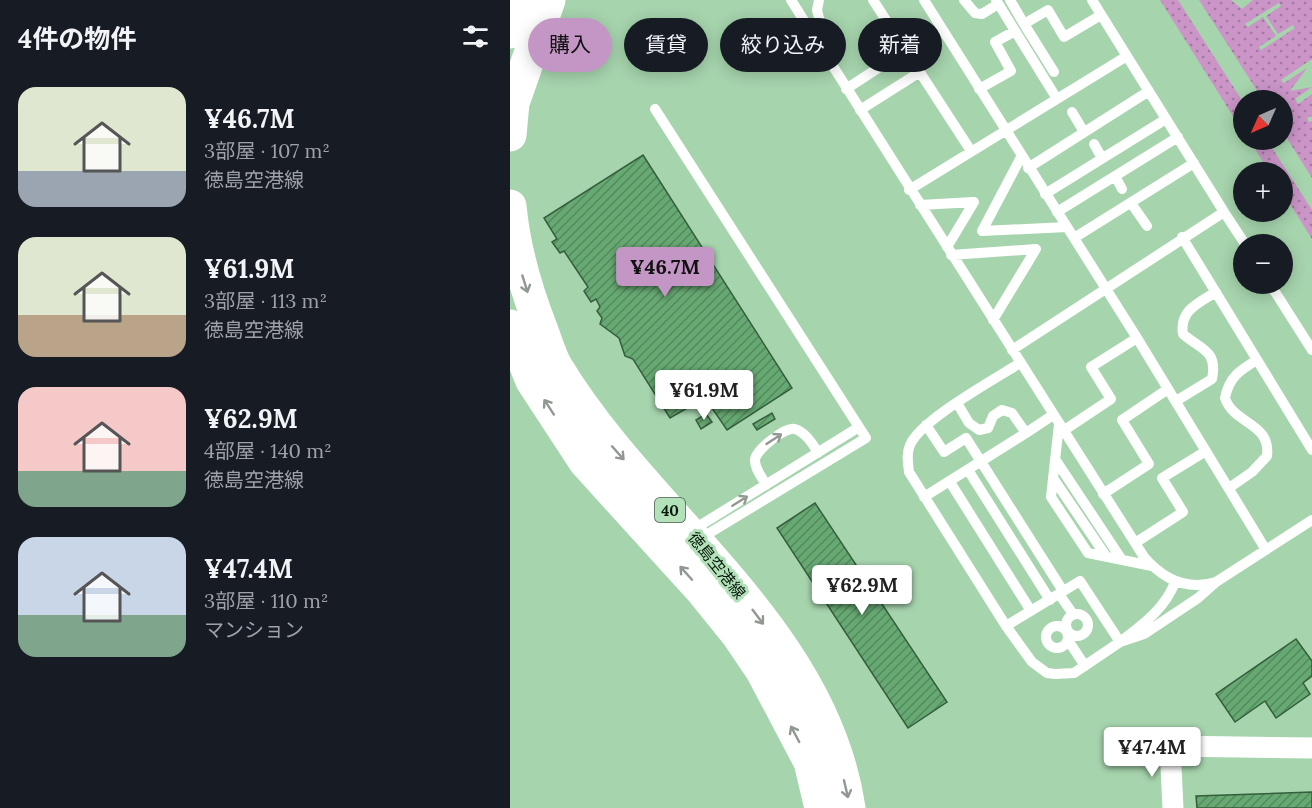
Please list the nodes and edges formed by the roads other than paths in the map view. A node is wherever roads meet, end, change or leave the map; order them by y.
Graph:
1 (522, 0) edge
2 (549, 0) edge
3 (791, 0) edge
4 (819, 0) edge
5 (873, 0) edge
6 (924, 0) edge
7 (964, 0) edge
8 (1010, 0) edge
9 (1092, 0) edge
10 (997, 2) edge
11 (1101, 15) junction
12 (802, 18) edge
13 (819, 18) edge
14 (885, 18) edge
15 (1024, 24) junction
16 (1014, 31) junction
17 (510, 32) edge
18 (1127, 56) junction
19 (835, 72) edge
20 (872, 72) edge
21 (920, 72) joint
22 (1054, 72) dead end
23 (846, 89) junction
24 (979, 89) junction
25 (1149, 91) junction
26 (1057, 99) junction
27 (655, 109) dead end
28 (860, 110) junction
29 (1072, 112) dead end
30 (1166, 119) junction
31 (1005, 131) junction
32 (1084, 132) junction
33 (510, 135) edge
34 (1178, 137) junction
35 (1094, 144) dead end
36 (971, 151) junction
37 (1021, 157) junction
38 (1102, 158) junction
39 (1194, 163) junction
40 (1028, 168) junction
41 (1115, 176) junction
42 (1122, 189) dead end
43 (909, 190) junction
44 (1045, 194) junction
45 (1131, 203) junction
46 (920, 205) junction
47 (510, 206) edge
48 (1057, 212) junction
49 (1224, 212) junction
50 (1147, 226) dead end
51 (1067, 227) junction
52 (1238, 234) edge
53 (1182, 237) junction
54 (1074, 238) junction
55 (949, 251) junction
56 (1105, 288) junction
57 (1216, 292) junction
58 (1276, 294) edge
59 (993, 320) junction
60 (510, 326) edge
61 (1137, 338) junction
62 (1012, 350) junction
63 (1312, 350) edge
64 (1257, 360) junction
65 (1020, 363) junction
66 (1168, 389) junction
67 (1176, 401) junction
68 (957, 404) junction
69 (1059, 423) junction
70 (926, 425) junction
71 (859, 427) junction
72 (1026, 433) junction
73 (1312, 450) edge
74 (1206, 451) junction
75 (818, 453) junction
76 (1055, 459) junction
77 (981, 462) junction
78 (968, 470) junction
79 (950, 482) junction
80 (766, 485) junction
81 (1229, 488) junction
82 (1103, 494) junction
83 (924, 497) junction
84 (1312, 520) edge
85 (694, 536) junction
86 (1135, 543) junction
87 (1266, 550) junction
88 (1122, 560) junction
89 (1152, 566) junction
90 (1175, 582) junction
91 (1216, 582) junction
92 (1057, 595) junction
93 (1031, 611) junction
94 (1073, 614) junction
95 (1006, 626) junction
96 (1067, 635) junction
97 (1120, 642) junction
98 (1085, 666) junction
99 (1312, 748) edge
100 (821, 808) edge
101 (849, 808) edge
102 (1173, 808) edge

1 - 17 main road
2 - 33 main road
3 - 12 lane
4 - 13 lane
5 - 14 lane
6 - 24 lane
7 - 10 lane
8 - 15 lane
9 - 11 lane
10 - 16 lane
11 - 15 lane
11 - 18 lane
15 - 22 lane
16 - 24 lane
16 - 26 lane
18 - 25 lane
18 - 26 lane
19 - 23 lane
20 - 23 lane
21 - 28 lane
21 - 36 lane
23 - 28 lane
24 - 31 lane
25 - 30 lane
25 - 32 lane
26 - 31 lane
27 - 71 lane
28 - 43 lane
29 - 32 lane
30 - 34 lane
30 - 38 lane
31 - 36 lane
31 - 37 lane
32 - 40 lane
34 - 39 lane
34 - 41 lane
35 - 38 lane
36 - 43 lane
37 - 40 lane
37 - 51 lane
38 - 44 lane
39 - 45 lane
39 - 49 lane
40 - 44 lane
41 - 42 lane
41 - 48 lane
43 - 46 lane
44 - 48 lane
45 - 50 lane
45 - 54 lane
46 - 55 lane
46 - 55 lane
47 -> 85 main road, 徳島空港線 / 40
48 - 51 lane
49 - 52 lane
49 - 53 lane
51 - 54 lane
53 - 56 lane
53 - 57 lane
54 - 56 lane
55 - 59 lane
55 - 59 lane
56 - 61 lane
56 - 62 lane
57 - 64 lane
57 - 67 lane
58 - 63 lane
59 - 62 lane
100 -> 60 main road, 徳島空港線 / 40
61 - 66 lane
61 - 69 lane
62 - 65 lane
64 - 73 lane
64 - 81 lane
65 - 68 lane
65 - 69 lane
66 - 67 lane
66 - 82 lane
67 - 74 lane
68 - 70 lane
68 - 72 lane
69 - 72 lane
69 - 76 lane
69 - 82 lane
70 - 77 lane
70 - 83 lane
71 - 75 lane
71 - 85 lane
72 - 77 lane
74 - 81 lane
74 - 86 lane
75 - 80 lane
80 -> 75 lane
76 - 88 lane
76 - 88 lane
77 - 78 lane
77 - 92 lane
78 - 79 lane
78 - 92 lane
79 - 83 lane
79 - 93 lane
85 -> 80 lane
81 - 87 lane
82 - 86 lane
83 - 95 lane
84 - 87 lane
85 -> 101 main road, 徳島空港線 / 40
86 - 89 lane
87 - 91 lane
88 - 89 lane
89 - 90 lane
90 - 91 lane
90 - 97 lane
91 - 97 lane
92 - 93 lane
92 - 94 lane
92 - 97 lane
93 - 95 lane
94 - 96 lane
94 - 96 lane
95 - 98 lane
96 - 98 lane
97 - 98 lane
99 - 102 street

